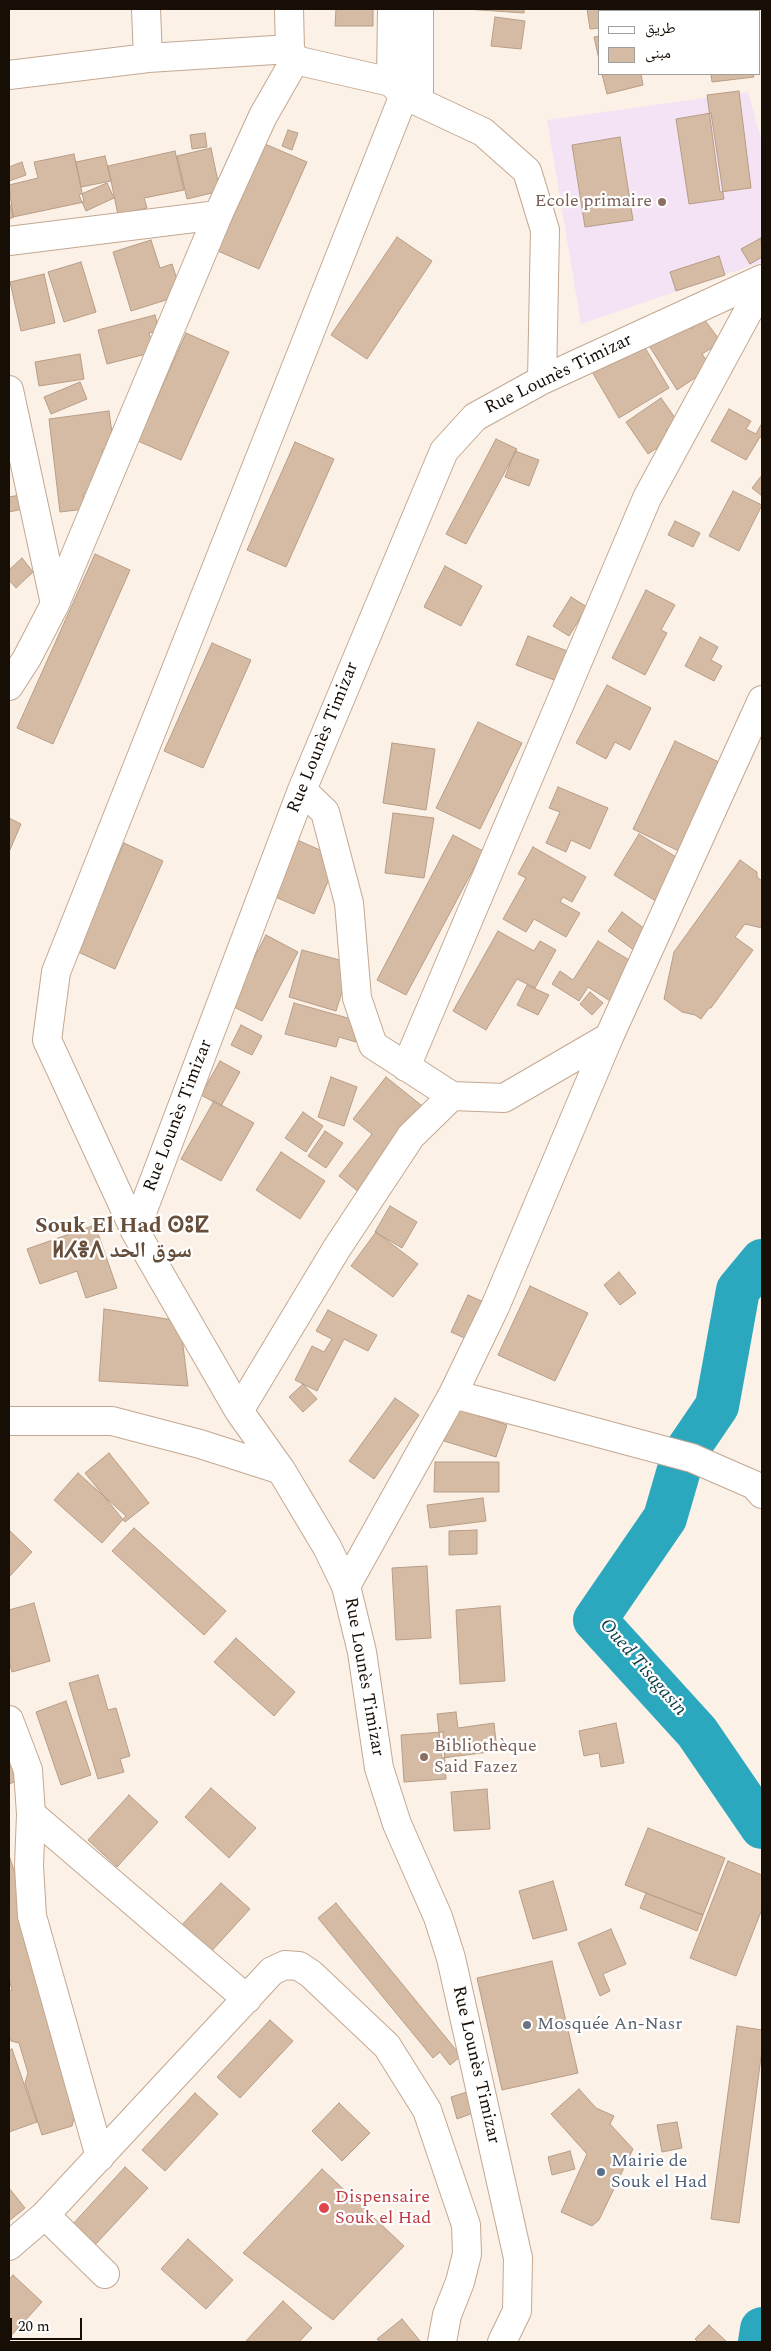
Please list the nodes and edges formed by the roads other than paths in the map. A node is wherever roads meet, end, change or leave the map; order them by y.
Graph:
1 (146, 9) edge
2 (289, 9) edge
3 (392, 9) edge
4 (419, 9) edge
5 (292, 55) junction
6 (148, 58) junction
7 (9, 75) edge
8 (404, 93) junction
9 (218, 215) junction
10 (9, 242) edge
11 (762, 280) edge
12 (762, 286) edge
13 (542, 380) junction
14 (9, 390) edge
15 (55, 604) junction
16 (9, 686) edge
17 (762, 700) edge
18 (302, 790) junction
19 (610, 1037) junction
20 (406, 1067) junction
21 (452, 1096) junction
22 (135, 1232) junction
23 (453, 1394) junction
24 (239, 1410) junction
25 (9, 1421) edge
26 (281, 1470) junction
27 (762, 1494) edge
28 (346, 1586) junction
29 (9, 1720) edge
30 (31, 1814) junction
31 (247, 1999) junction
32 (100, 2157) junction
33 (45, 2215) junction
34 (9, 2246) edge
35 (104, 2274) dead end
36 (442, 2342) edge
37 (502, 2342) edge

1 - 6 street
2 - 5 street
3 - 8 street
4 - 8 street
5 - 6 street
5 - 8 street
5 - 9 street
6 - 7 street
8 - 13 street
8 - 22 street
9 - 10 street
9 - 15 street
11 - 13 street, Rue Lounès Timizar
12 - 20 street
13 - 18 street, Rue Lounès Timizar
14 - 15 street
15 - 16 street
17 - 19 street
18 - 20 street
18 - 22 street, Rue Lounès Timizar
19 - 21 street
19 - 23 street
20 - 21 street
21 - 24 street
22 - 24 street, Rue Lounès Timizar
23 - 27 street
23 - 28 street
24 - 26 street, Rue Lounès Timizar
25 - 26 street
26 - 28 street, Rue Lounès Timizar
28 - 37 street, Rue Lounès Timizar
29 - 30 street
30 - 31 street
30 - 32 street
31 - 32 street
31 - 36 street
32 - 33 street
33 - 34 street
33 - 35 street

